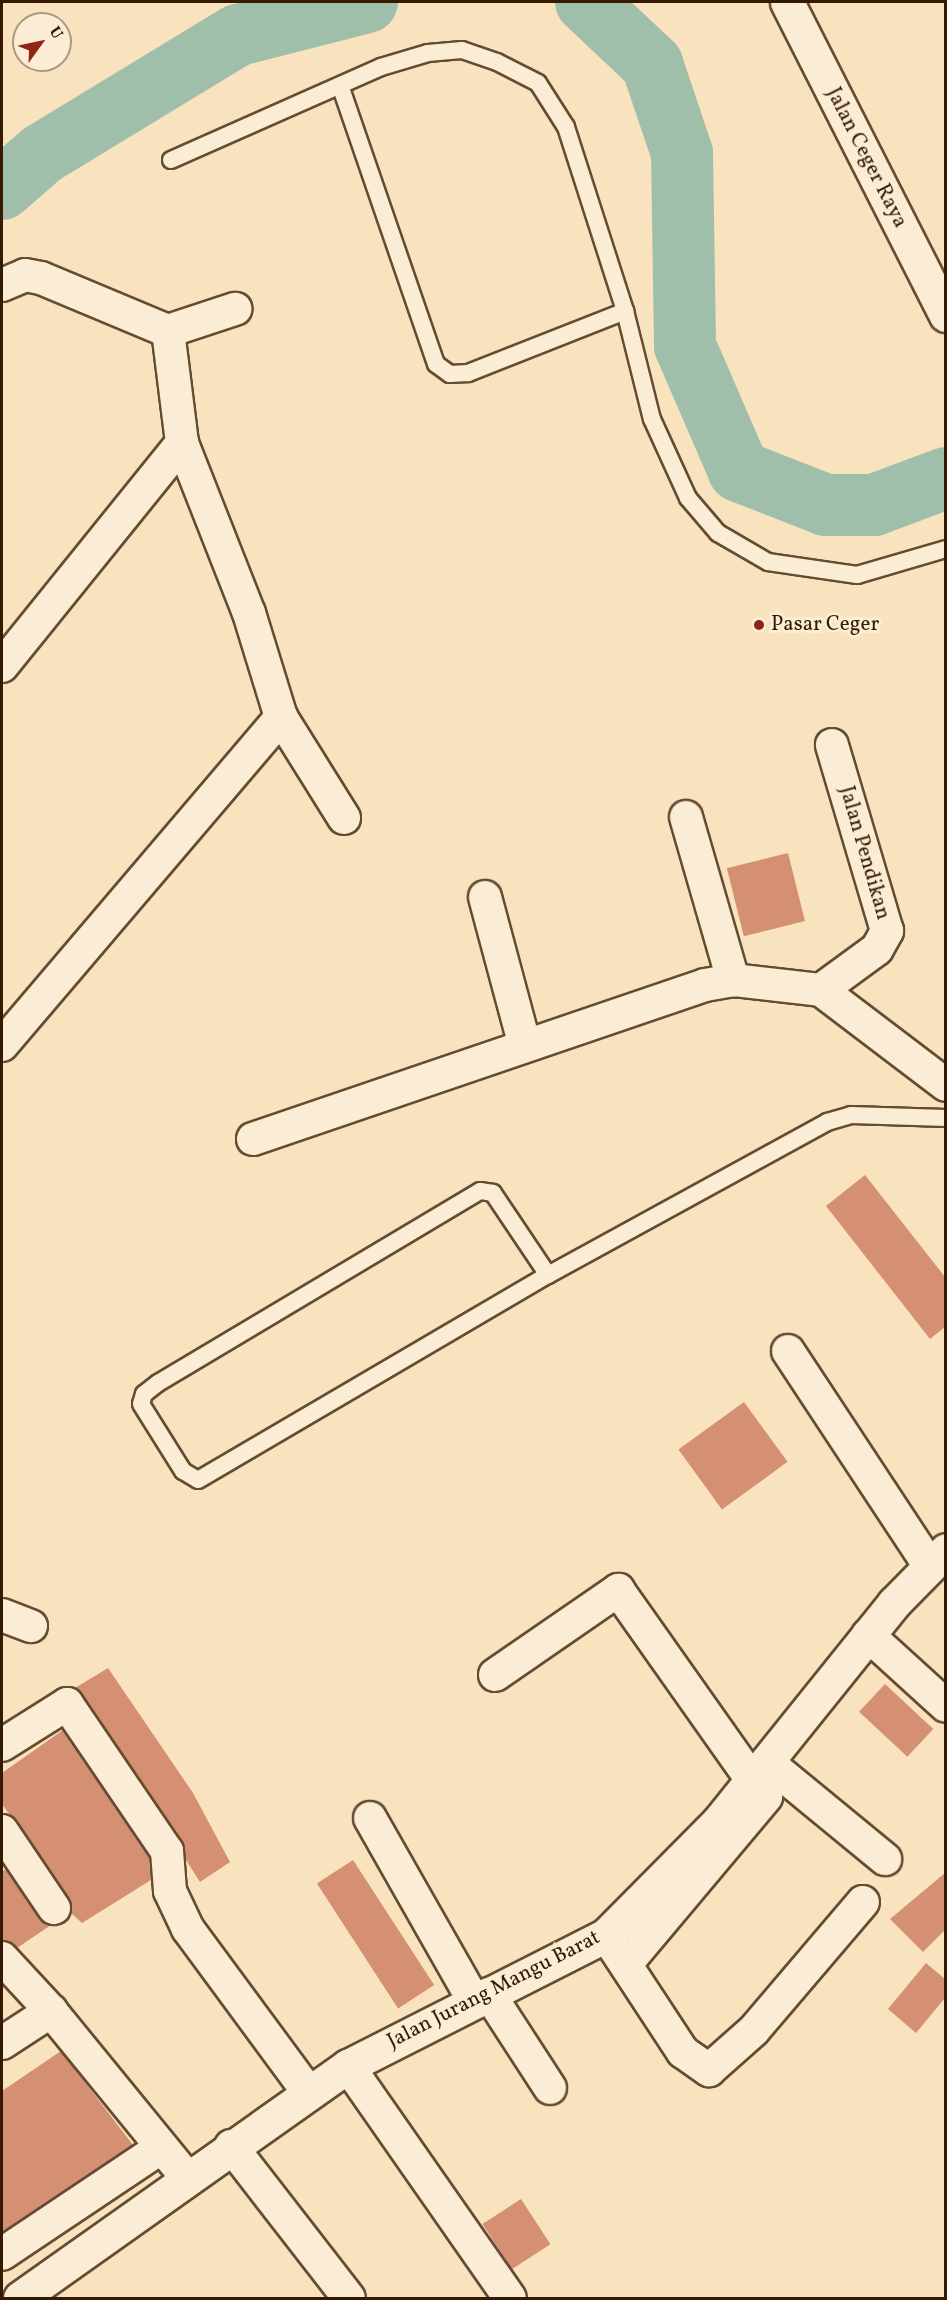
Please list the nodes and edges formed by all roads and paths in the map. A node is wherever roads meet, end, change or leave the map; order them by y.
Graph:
1 (787, 2) edge
2 (341, 88) junction
3 (171, 160) dead end
4 (2, 285) edge
5 (235, 309) dead end
6 (625, 312) junction
7 (945, 315) edge
8 (168, 331) junction
9 (182, 444) junction
10 (945, 549) edge
11 (2, 666) edge
12 (281, 717) junction
13 (832, 745) dead end
14 (686, 817) dead end
15 (344, 819) dead end
16 (485, 897) dead end
17 (733, 980) junction
18 (821, 990) junction
19 (2, 1045) edge
20 (525, 1046) junction
21 (945, 1085) edge
22 (945, 1118) edge
23 (253, 1139) dead end
24 (548, 1275) junction
25 (788, 1351) dead end
26 (937, 1557) edge
27 (2, 1615) edge
28 (31, 1626) dead end
29 (868, 1635) junction
30 (495, 1676) dead end
31 (945, 1706) edge
32 (2, 1745) edge
33 (762, 1780) junction
34 (370, 1818) dead end
35 (2, 1832) edge
36 (885, 1859) dead end
37 (864, 1902) dead end
38 (54, 1908) dead end
39 (606, 1935) junction
40 (2, 1958) edge
41 (626, 1964) junction
42 (481, 1998) junction
43 (51, 2011) junction
44 (2, 2043) edge
45 (348, 2066) junction
46 (549, 2088) dead end
47 (308, 2092) junction
48 (231, 2146) junction
49 (162, 2147) junction
50 (188, 2179) junction
51 (2, 2254) edge
52 (20, 2298) edge
53 (350, 2298) edge
54 (510, 2298) edge

1 - 7 street, Jalan Ceger Raya
2 - 3 lane
2 - 6 lane
2 - 6 lane
4 - 8 street
5 - 8 street
6 - 10 lane
8 - 9 street
9 - 11 street
9 - 12 street
12 - 15 street
12 - 19 street
13 - 18 street, Jalan Pendikan
14 - 17 street
16 - 20 street
17 - 18 street
17 - 20 street
18 - 21 street
20 - 23 street
22 - 24 lane
24 - 24 lane
25 - 26 street
26 - 29 street, Jalan Jurang Mangu Barat
27 - 28 street
29 - 31 street
29 - 33 street, Jalan Jurang Mangu Barat
30 - 33 street
32 - 47 street
33 - 36 street
33 - 39 street, Jalan Jurang Mangu Barat
33 - 41 street
34 - 42 street
35 - 38 street
37 - 41 street
39 - 41 street
39 - 42 street, Jalan Jurang Mangu Barat
40 - 43 street
42 - 45 street, Jalan Jurang Mangu Barat
42 - 46 street
43 - 44 street
43 - 49 street
45 - 47 street, Jalan Jurang Mangu Barat
45 - 54 street
47 - 48 street, Jalan Jurang Mangu Barat
48 - 50 street, Jalan Jurang Mangu Barat
48 - 53 street
49 - 50 street
49 - 51 street
50 - 52 street, Jalan Jurang Mangu Barat

